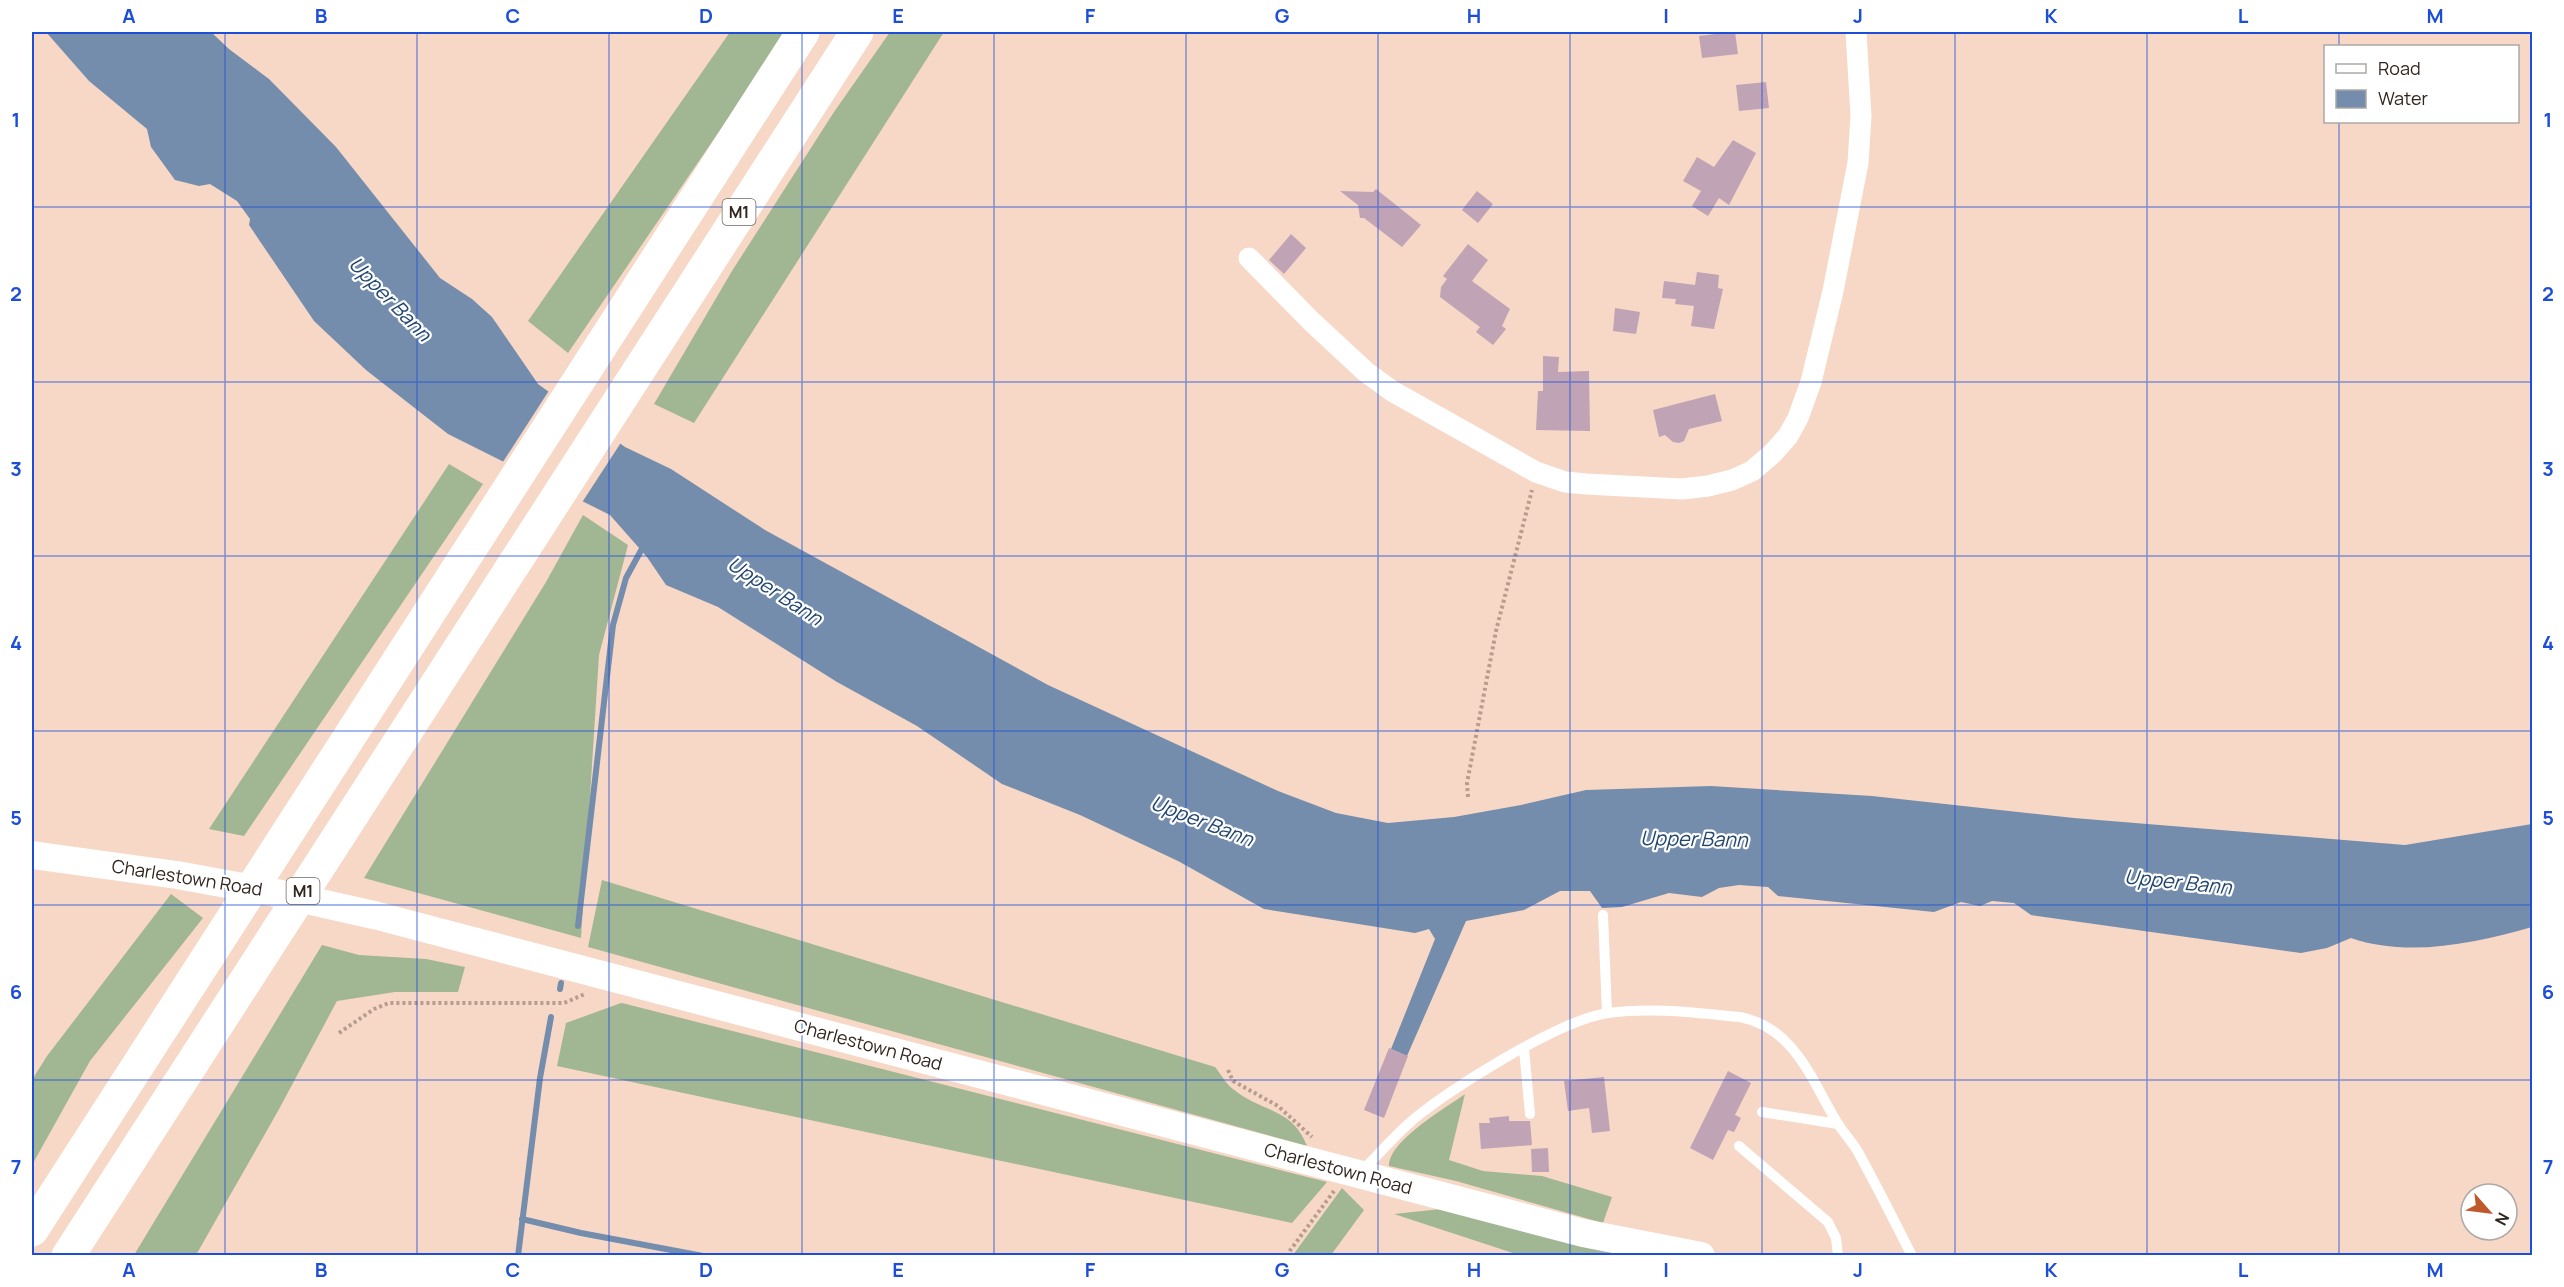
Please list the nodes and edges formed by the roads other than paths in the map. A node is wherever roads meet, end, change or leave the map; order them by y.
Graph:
1 (802, 32) edge
2 (857, 32) edge
3 (1856, 32) edge
4 (1249, 258) dead end
5 (32, 855) edge
6 (1603, 915) dead end
7 (1607, 1013) junction
8 (1524, 1048) junction
9 (1762, 1112) dead end
10 (1530, 1114) dead end
11 (1838, 1124) junction
12 (1739, 1146) dead end
13 (1345, 1170) junction
14 (112, 1186) junction
15 (32, 1230) edge
16 (68, 1256) edge
17 (83, 1256) edge
18 (1701, 1256) edge
19 (1838, 1256) edge
20 (1912, 1256) edge

1 - 15 highway, M1
2 - 14 highway, M1
3 - 4 street
5 - 13 main road, Charlestown Road
6 - 7 lane
7 - 8 lane
7 - 11 lane
8 - 10 lane
8 - 13 lane
9 - 11 lane
11 - 20 lane
12 - 19 lane
13 - 18 main road, Charlestown Road
14 - 16 highway, M1
14 - 17 highway

